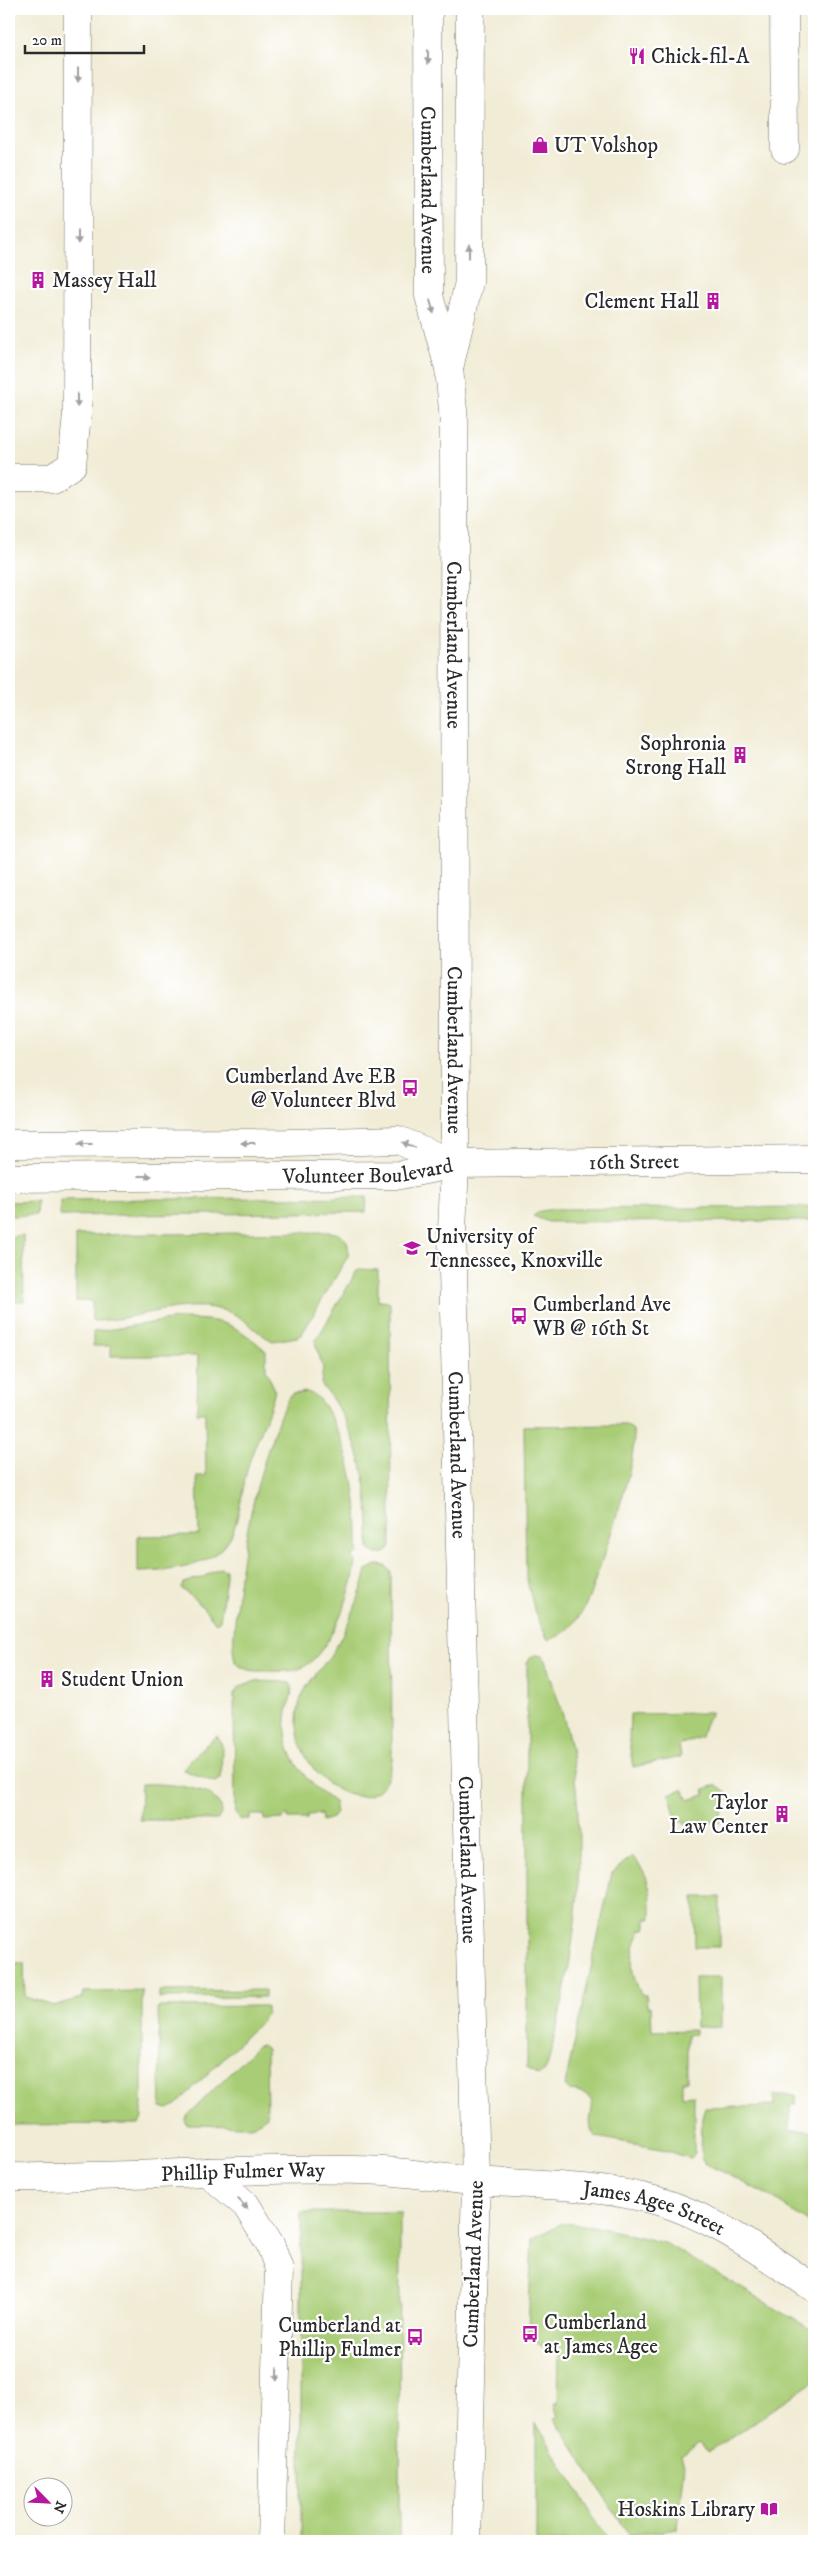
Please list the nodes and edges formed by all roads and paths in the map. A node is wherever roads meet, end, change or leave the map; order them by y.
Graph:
1 (78, 9) edge
2 (428, 9) edge
3 (470, 9) edge
4 (784, 9) edge
5 (785, 149) dead end
6 (450, 368) junction
7 (9, 478) edge
8 (9, 1144) edge
9 (814, 1159) edge
10 (454, 1164) junction
11 (9, 1178) edge
12 (207, 2172) junction
13 (9, 2177) edge
14 (476, 2181) junction
15 (814, 2288) edge
16 (271, 2541) edge
17 (467, 2541) edge

1 -> 7 street
2 -> 6 street, Cumberland Avenue
6 -> 3 street, Cumberland Avenue
4 - 5 street
6 - 10 street, Cumberland Avenue
10 -> 8 street, Volunteer Boulevard
9 - 10 street, 16th Street
11 -> 10 street, Volunteer Boulevard
10 - 14 street, Cumberland Avenue
12 - 13 street, Phillip Fulmer Way
12 - 14 street, Phillip Fulmer Way
12 -> 16 street
14 - 15 street, James Agee Street
14 - 17 street, Cumberland Avenue

